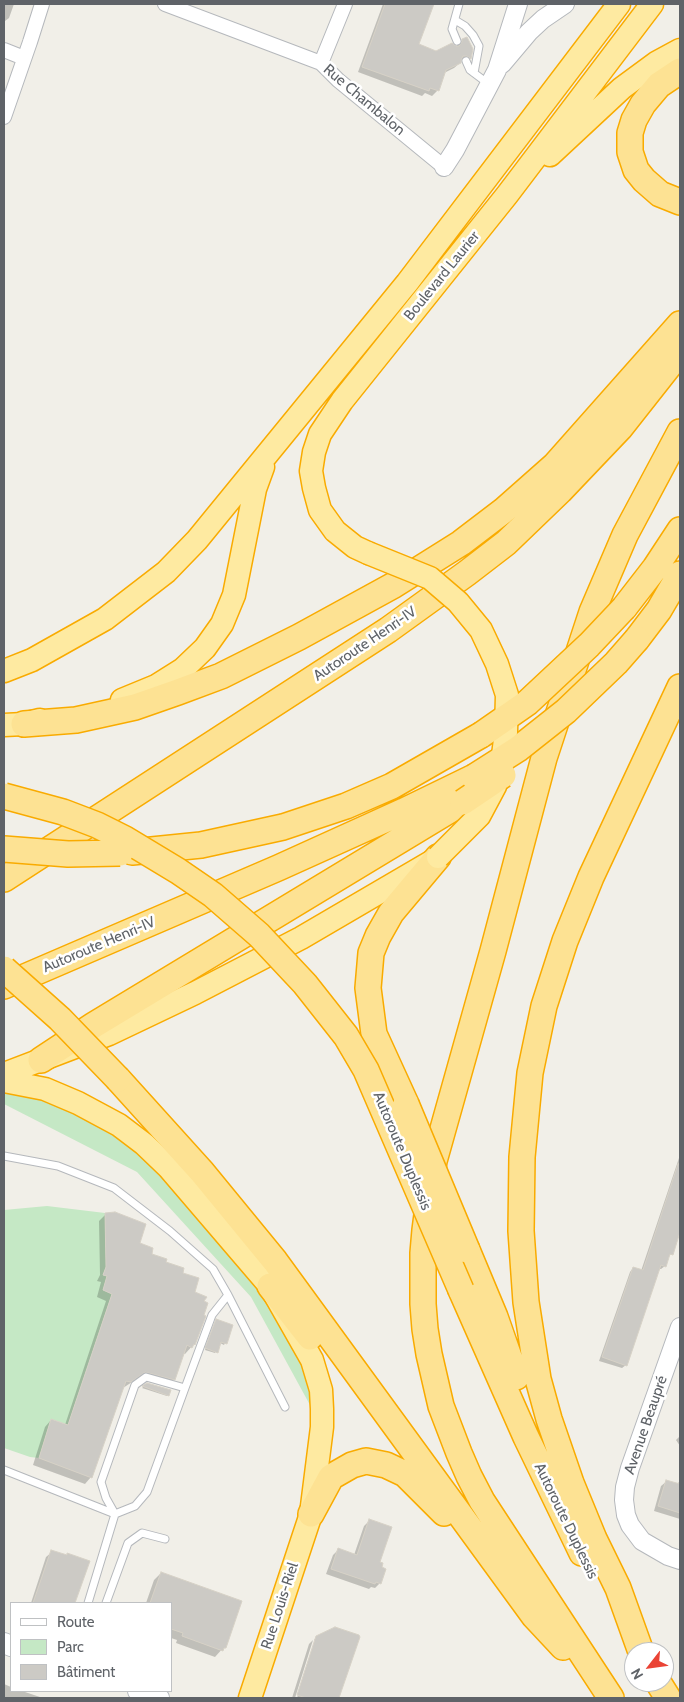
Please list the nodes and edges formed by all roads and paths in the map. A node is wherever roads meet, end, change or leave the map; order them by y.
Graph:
1 (42, 4) edge
2 (165, 4) edge
3 (345, 4) edge
4 (459, 4) edge
5 (518, 4) edge
6 (565, 4) edge
7 (610, 4) edge
8 (619, 4) edge
9 (652, 4) edge
10 (454, 20) junction
11 (597, 31) junction
12 (457, 41) dead end
13 (4, 50) edge
14 (680, 50) edge
15 (24, 58) junction
16 (466, 61) dead end
17 (321, 63) junction
18 (680, 71) edge
19 (474, 73) junction
20 (494, 78) junction
21 (4, 116) edge
22 (444, 167) joint
23 (507, 195) junction
24 (680, 202) edge
25 (680, 324) edge
26 (680, 352) edge
27 (299, 415) junction
28 (680, 432) edge
29 (680, 530) edge
30 (680, 574) edge
31 (616, 663) junction
32 (4, 671) edge
33 (680, 688) edge
34 (14, 724) edge
35 (4, 796) edge
36 (4, 848) edge
37 (438, 857) junction
38 (4, 879) edge
39 (4, 969) edge
40 (4, 986) edge
41 (41, 1060) junction
42 (4, 1074) edge
43 (4, 1081) edge
44 (4, 1156) edge
45 (270, 1286) junction
46 (228, 1295) junction
47 (680, 1327) edge
48 (675, 1359) edge
49 (185, 1388) junction
50 (285, 1406) dead end
51 (4, 1470) edge
52 (115, 1514) junction
53 (311, 1514) junction
54 (564, 1514) junction
55 (165, 1538) dead end
56 (469, 1538) junction
57 (680, 1560) edge
58 (88, 1602) edge
59 (106, 1602) edge
60 (534, 1616) junction
61 (633, 1642) edge
62 (637, 1642) edge
63 (141, 1692) edge
64 (159, 1698) edge
65 (250, 1698) edge
66 (611, 1698) edge

1 - 15 street
2 - 17 street, Rue Chambalon
3 - 17 street
4 - 10 lane
5 - 20 street
6 - 20 street
7 - 11 highway
8 - 11 highway, Boulevard Laurier
9 - 23 highway, Boulevard Laurier
10 - 12 lane
10 - 19 lane
11 - 27 highway, Boulevard Laurier
13 - 15 street
14 - 23 highway
15 - 21 street
16 - 19 lane
17 - 22 street, Rue Chambalon
18 - 24 highway
19 - 20 lane
20 - 22 street
23 - 37 highway, Boulevard Laurier, bridge
25 - 34 highway
26 - 38 highway, Autoroute Henri-IV
27 - 32 highway
27 - 34 highway
28 - 66 highway
29 - 36 highway, bridge
30 - 31 highway, Autoroute Henri-IV, bridge
31 - 40 highway, Autoroute Henri-IV, bridge
31 - 41 highway, bridge
33 - 62 highway
35 - 54 highway, Autoroute Duplessis, bridge
37 - 41 highway, Boulevard Laurier
37 - 54 highway, bridge
39 - 60 highway, bridge
41 - 42 highway, Boulevard Laurier
43 - 45 highway, Rue Louis-Riel
44 - 46 lane
45 - 53 highway, Rue Louis-Riel
45 - 56 highway
46 - 49 lane
46 - 50 lane
47 - 48 street, Avenue Beaupré
48 - 57 street, Avenue Beaupré
49 - 52 lane
49 - 52 lane
51 - 52 lane
52 - 58 lane
53 - 56 highway
53 - 65 highway, Rue Louis-Riel
54 - 61 highway, Autoroute Duplessis
55 - 59 lane
56 - 60 highway
60 - 66 highway
63 - 64 main road

